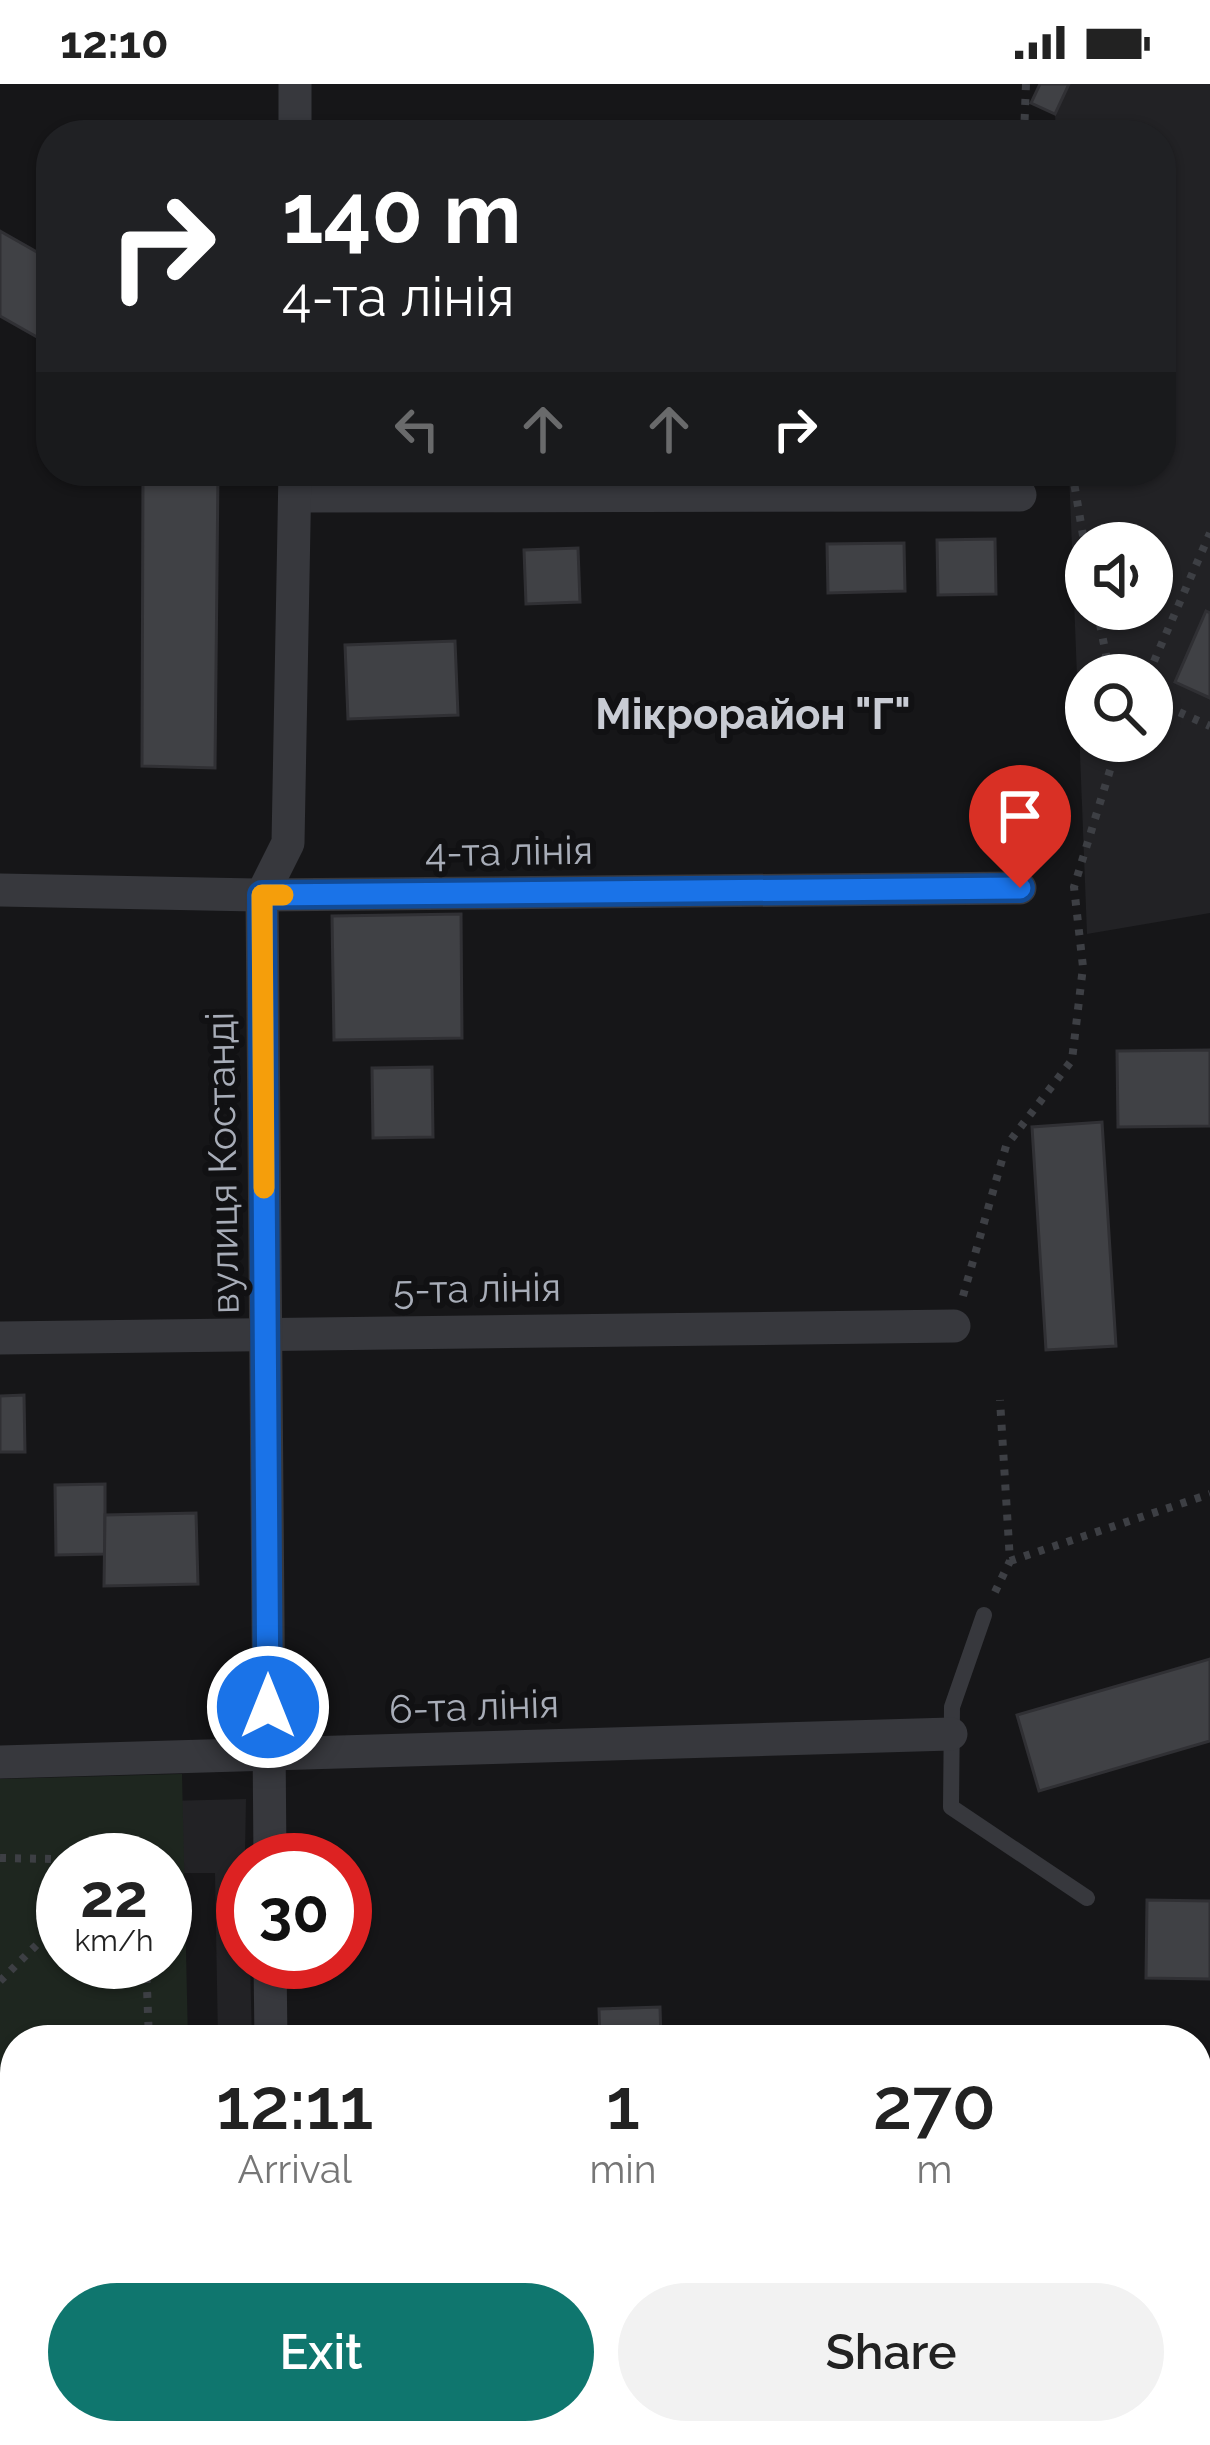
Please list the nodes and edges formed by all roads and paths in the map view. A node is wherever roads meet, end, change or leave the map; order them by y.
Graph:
1 (295, 84) edge
2 (1026, 84) edge
3 (295, 120) edge
4 (1025, 120) edge
5 (295, 486) edge
6 (427, 486) edge
7 (1075, 486) edge
8 (1020, 495) dead end
9 (1081, 522) edge
10 (1210, 533) edge
11 (1157, 654) edge
12 (1173, 709) edge
13 (1210, 725) edge
14 (1113, 762) edge
15 (1020, 888) dead end
16 (0, 890) edge
17 (262, 895) junction
18 (954, 1326) joint
19 (266, 1332) junction
20 (0, 1337) edge
21 (1000, 1400) dead end
22 (1210, 1494) edge
23 (1010, 1561) junction
24 (984, 1615) joint
25 (951, 1734) junction
26 (269, 1754) junction
27 (0, 1762) edge
28 (270, 1833) edge
29 (0, 1858) edge
30 (36, 1859) edge
31 (1087, 1898) dead end
32 (36, 1946) edge
33 (0, 1981) edge
34 (147, 1989) edge
35 (270, 1989) edge
36 (148, 2025) edge
37 (271, 2025) edge

1 - 3 street
2 - 4 path
5 - 17 street, вулиця Костанді
6 - 8 street
7 - 9 path
10 - 11 path
12 - 13 path
14 - 18 path
15 - 17 street, 4-та лінія
16 - 17 street, 4-та лінія
17 - 19 street, вулиця Костанді
18 - 19 street, 5-та лінія
19 - 20 street, 5-та лінія
19 - 26 street, вулиця Костанді
21 - 23 path
22 - 23 path
23 - 24 path
24 - 25 lane
25 - 26 street, 6-та лінія
25 - 31 lane
26 - 27 street, 6-та лінія
26 - 28 street, вулиця Костанді
29 - 30 path
32 - 33 path
34 - 36 path
35 - 37 street

